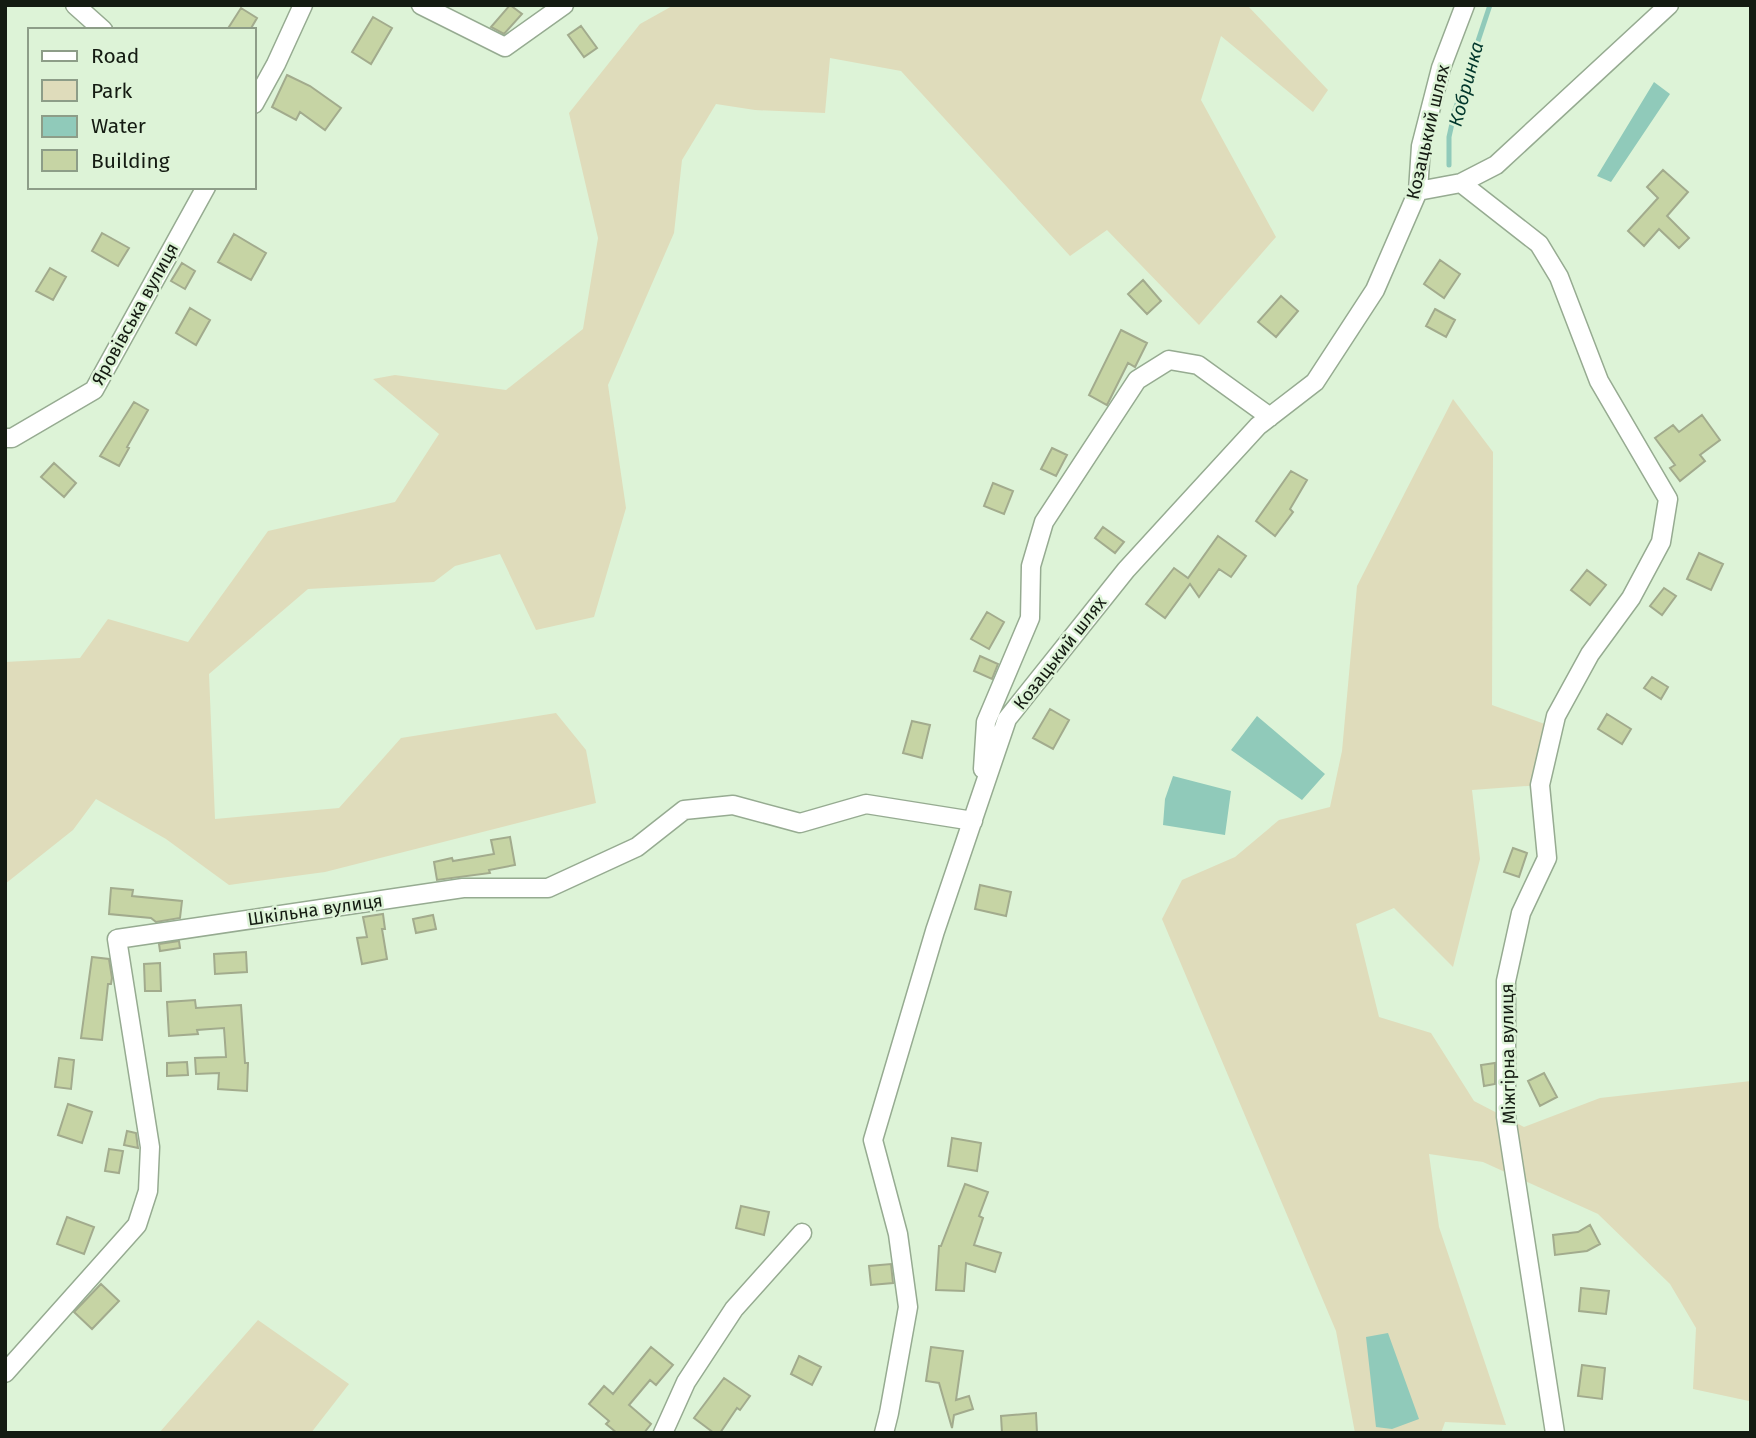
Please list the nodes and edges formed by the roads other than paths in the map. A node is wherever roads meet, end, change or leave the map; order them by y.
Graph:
1 (75, 5) edge
2 (303, 5) edge
3 (421, 5) edge
4 (564, 5) edge
5 (1465, 5) edge
6 (1669, 5) edge
7 (101, 28) edge
8 (256, 100) edge
9 (1461, 183) junction
10 (205, 189) edge
11 (1418, 191) junction
12 (1270, 417) junction
13 (5, 438) edge
14 (982, 795) junction
15 (973, 821) junction
16 (802, 1233) dead end
17 (5, 1373) edge
18 (663, 1433) edge
19 (884, 1433) edge
20 (1555, 1433) edge

1 - 7 street
2 - 8 street
3 - 4 street
5 - 11 street, Козацький шлях
6 - 9 street
9 - 11 street
9 - 20 street, Міжгірна вулиця
10 - 13 street, Яровівська вулиця
11 - 12 street, Козацький шлях
12 - 14 street, Козацький шлях
12 - 14 street
14 - 15 street, Козацький шлях
15 - 17 street, Шкільна вулиця
15 - 19 street, Козацький шлях
16 - 18 street

